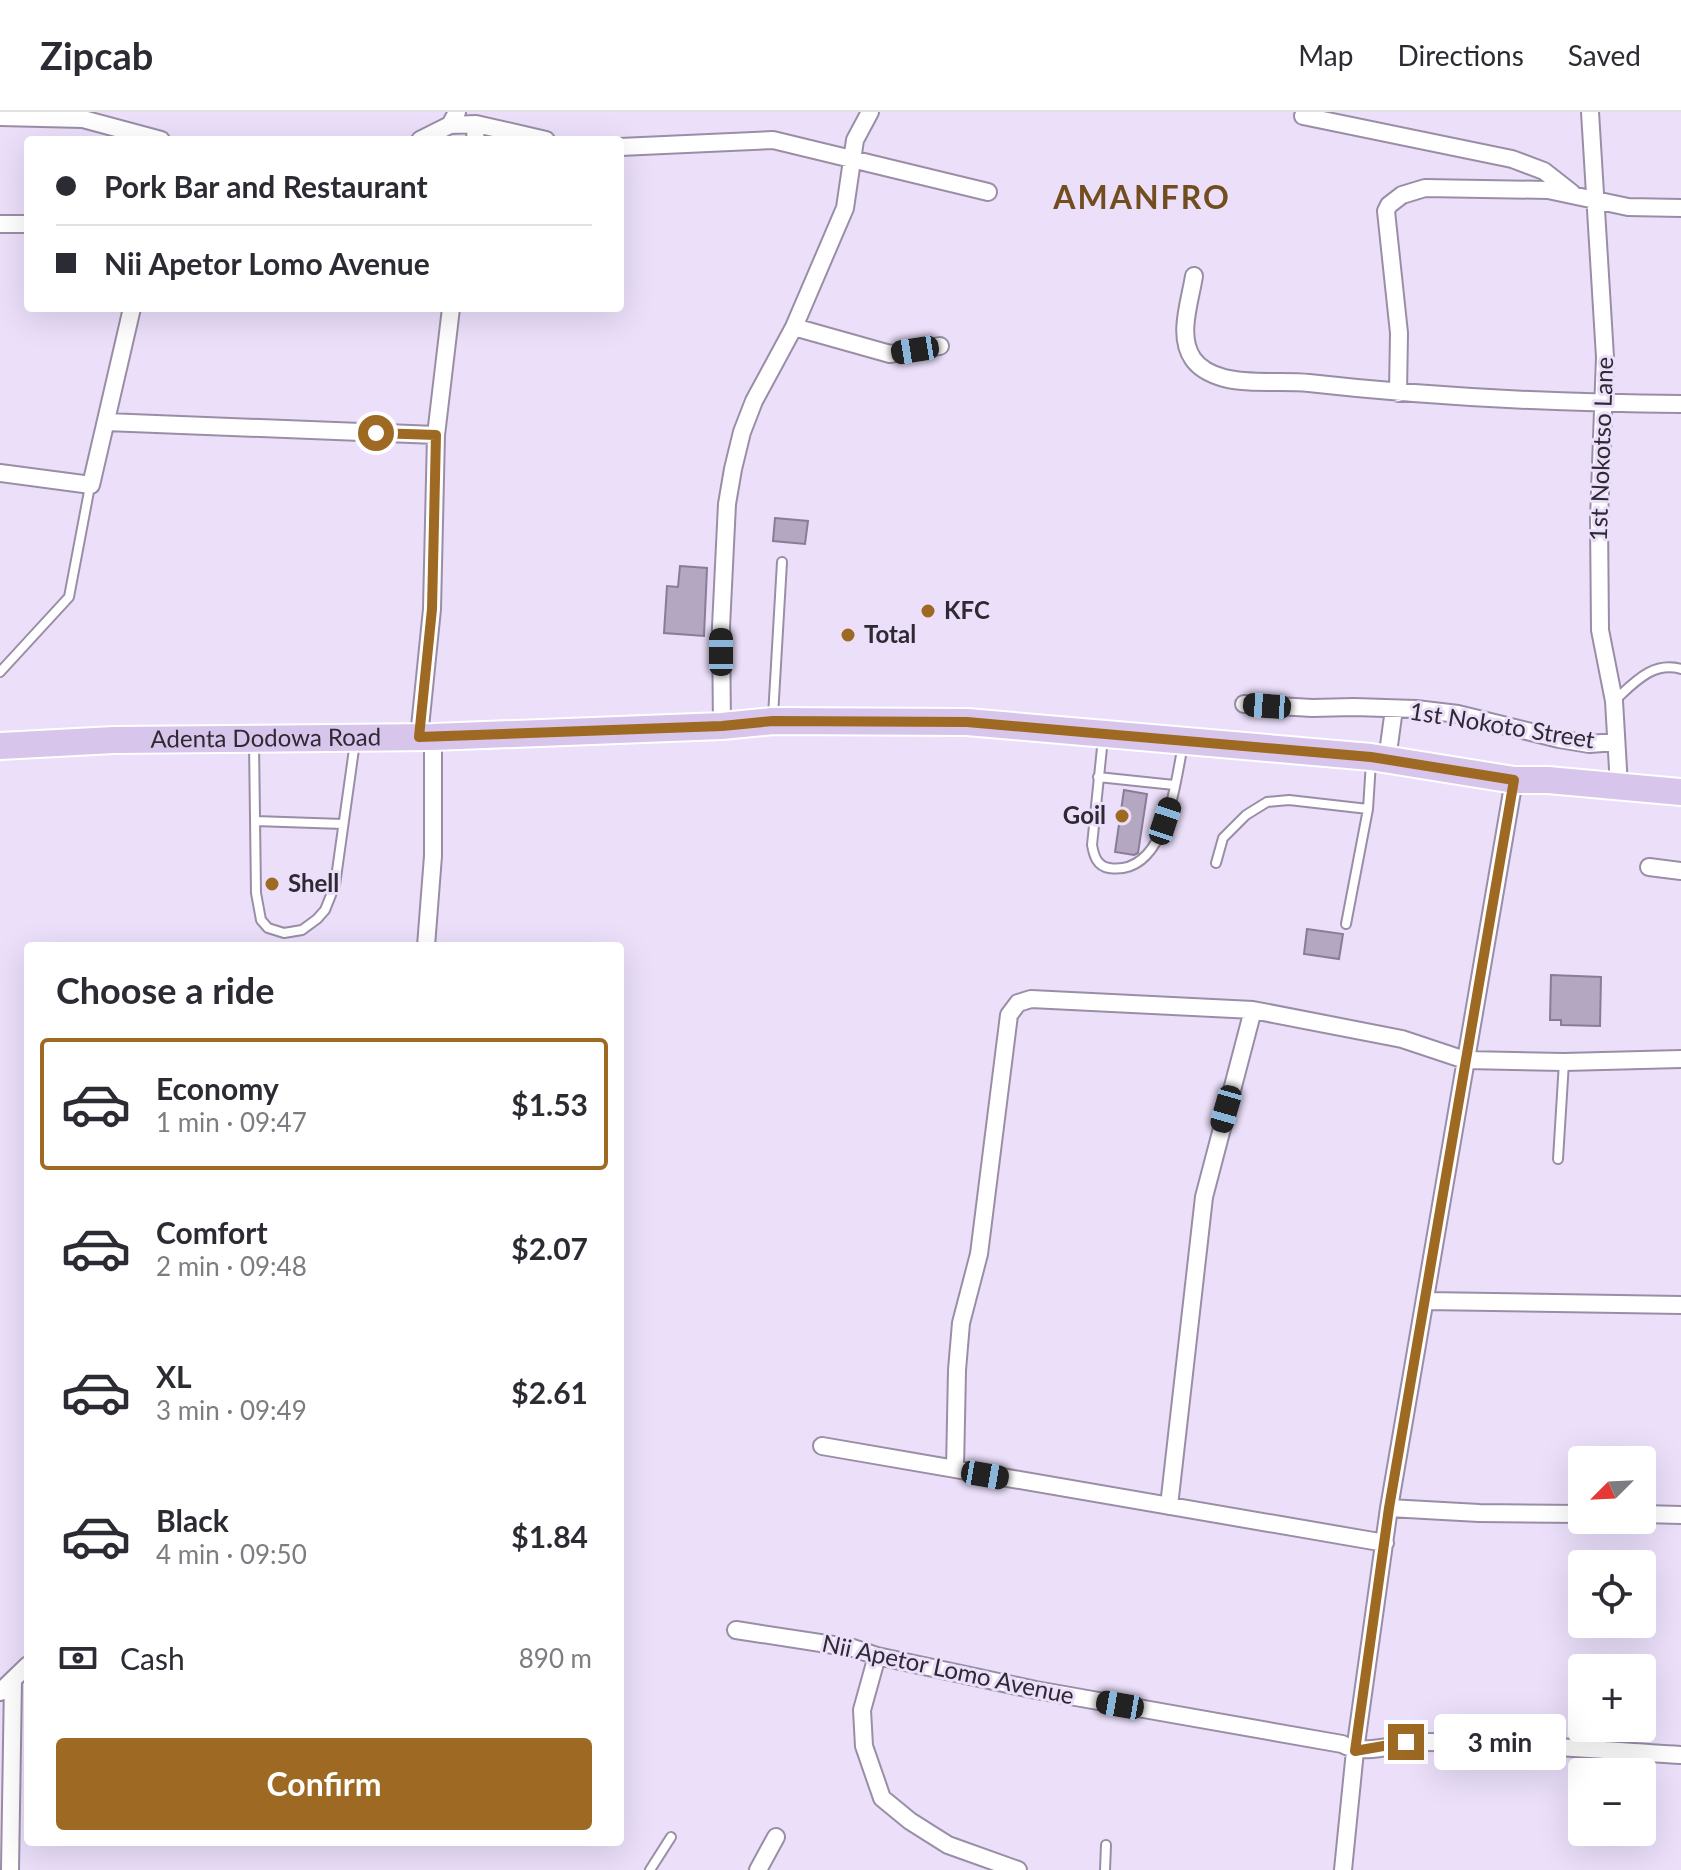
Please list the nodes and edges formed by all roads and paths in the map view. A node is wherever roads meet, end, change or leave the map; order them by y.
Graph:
1 (870, 112) edge
2 (1590, 112) edge
3 (84, 116) edge
4 (1303, 116) dead end
5 (0, 117) edge
6 (453, 118) edge
7 (475, 132) edge
8 (148, 136) edge
9 (426, 136) edge
10 (510, 136) edge
11 (624, 147) edge
12 (853, 160) junction
13 (988, 192) dead end
14 (1573, 194) junction
15 (1597, 202) junction
16 (1681, 208) edge
17 (0, 224) edge
18 (24, 224) edge
19 (1194, 276) dead end
20 (131, 312) edge
21 (451, 312) edge
22 (794, 327) junction
23 (940, 346) dead end
24 (1398, 393) junction
25 (1604, 404) junction
26 (1681, 404) edge
27 (106, 422) junction
28 (436, 435) junction
29 (0, 473) edge
30 (91, 485) junction
31 (782, 562) dead end
32 (1681, 669) edge
33 (0, 672) edge
34 (1614, 701) junction
35 (1244, 704) dead end
36 (1394, 709) junction
37 (773, 721) junction
38 (722, 726) junction
39 (1104, 734) junction
40 (356, 737) junction
41 (426, 737) junction
42 (254, 738) junction
43 (1184, 740) junction
44 (1616, 742) junction
45 (0, 746) edge
46 (1379, 759) junction
47 (1098, 777) junction
48 (1514, 780) junction
49 (1174, 785) junction
50 (1619, 786) junction
51 (1681, 792) edge
52 (1368, 809) junction
53 (255, 821) junction
54 (343, 824) junction
55 (1216, 863) dead end
56 (1649, 867) dead end
57 (1681, 871) edge
58 (1346, 924) dead end
59 (426, 942) edge
60 (1253, 1010) junction
61 (1681, 1059) edge
62 (1465, 1060) junction
63 (1564, 1062) junction
64 (1558, 1159) dead end
65 (1426, 1301) junction
66 (1681, 1305) edge
67 (822, 1446) dead end
68 (955, 1469) junction
69 (1169, 1506) junction
70 (1389, 1508) junction
71 (1568, 1514) edge
72 (1656, 1514) edge
73 (1681, 1515) edge
74 (1385, 1543) junction
75 (736, 1630) dead end
76 (877, 1656) junction
77 (24, 1669) edge
78 (7, 1686) edge
79 (1355, 1751) junction
80 (1681, 1755) edge
81 (671, 1837) dead end
82 (776, 1837) dead end
83 (1106, 1845) dead end
84 (10, 1870) edge
85 (650, 1870) edge
86 (758, 1870) edge
87 (1018, 1870) edge
88 (1105, 1870) edge
89 (1343, 1870) edge

1 - 12 street
2 - 15 street, 1st Nokotso Lane
3 - 5 street
3 - 8 street
4 - 14 street
6 - 7 street
6 - 9 street
7 - 10 street
11 - 12 street
12 - 13 street
12 - 22 street
14 - 15 street
14 - 24 street
15 - 16 street
15 - 25 street, 1st Nokotso Lane
17 - 18 street
19 - 24 street
20 - 27 street
21 - 28 street
22 - 23 street
22 - 38 street
24 - 25 street
25 - 26 street
25 - 34 street, 1st Nokotso Lane
27 - 28 street
27 - 30 street
28 - 41 street
29 - 30 street
30 - 33 lane
31 - 37 lane
32 - 34 lane
34 - 44 street, 1st Nokotso Lane
35 - 36 street, 1st Nokoto Street
36 - 44 street, 1st Nokoto Street
36 - 46 street
37 - 38 main road, Adenta Dodowa Road
37 - 39 main road, Adenta Dodowa Road
38 - 41 main road, Adenta Dodowa Road
39 - 43 main road, Adenta Dodowa Road
39 - 47 lane
40 - 41 main road, Adenta Dodowa Road
40 - 42 main road, Adenta Dodowa Road
40 - 54 lane
41 - 59 street
42 - 45 main road, Adenta Dodowa Road
42 - 53 lane
43 - 46 main road, Adenta Dodowa Road
43 - 49 lane
44 - 50 street, 1st Nokotso Lane
46 - 48 main road, Adenta Dodowa Road
46 - 52 lane
47 - 49 lane
47 - 49 lane
48 - 50 main road, Adenta Dodowa Road
48 - 62 street
50 - 51 main road, Adenta Dodowa Road
52 - 55 lane
52 - 58 lane
53 - 54 lane
53 - 54 lane
56 - 57 street
60 - 62 street
60 - 68 street
60 - 69 street
61 - 63 street
62 - 63 street
62 - 65 street
63 - 64 lane
65 - 66 street
65 - 70 street
67 - 68 street
68 - 69 street
69 - 74 street
70 - 71 street
70 - 74 street
72 - 73 street
74 - 79 street
75 - 76 street, Nii Apetor Lomo Avenue
76 - 79 street, Nii Apetor Lomo Avenue
76 - 87 street
77 - 78 street
78 - 84 street
79 - 80 street, Nii Apetor Lomo Avenue
79 - 89 street
81 - 85 lane
82 - 86 street
83 - 88 lane

